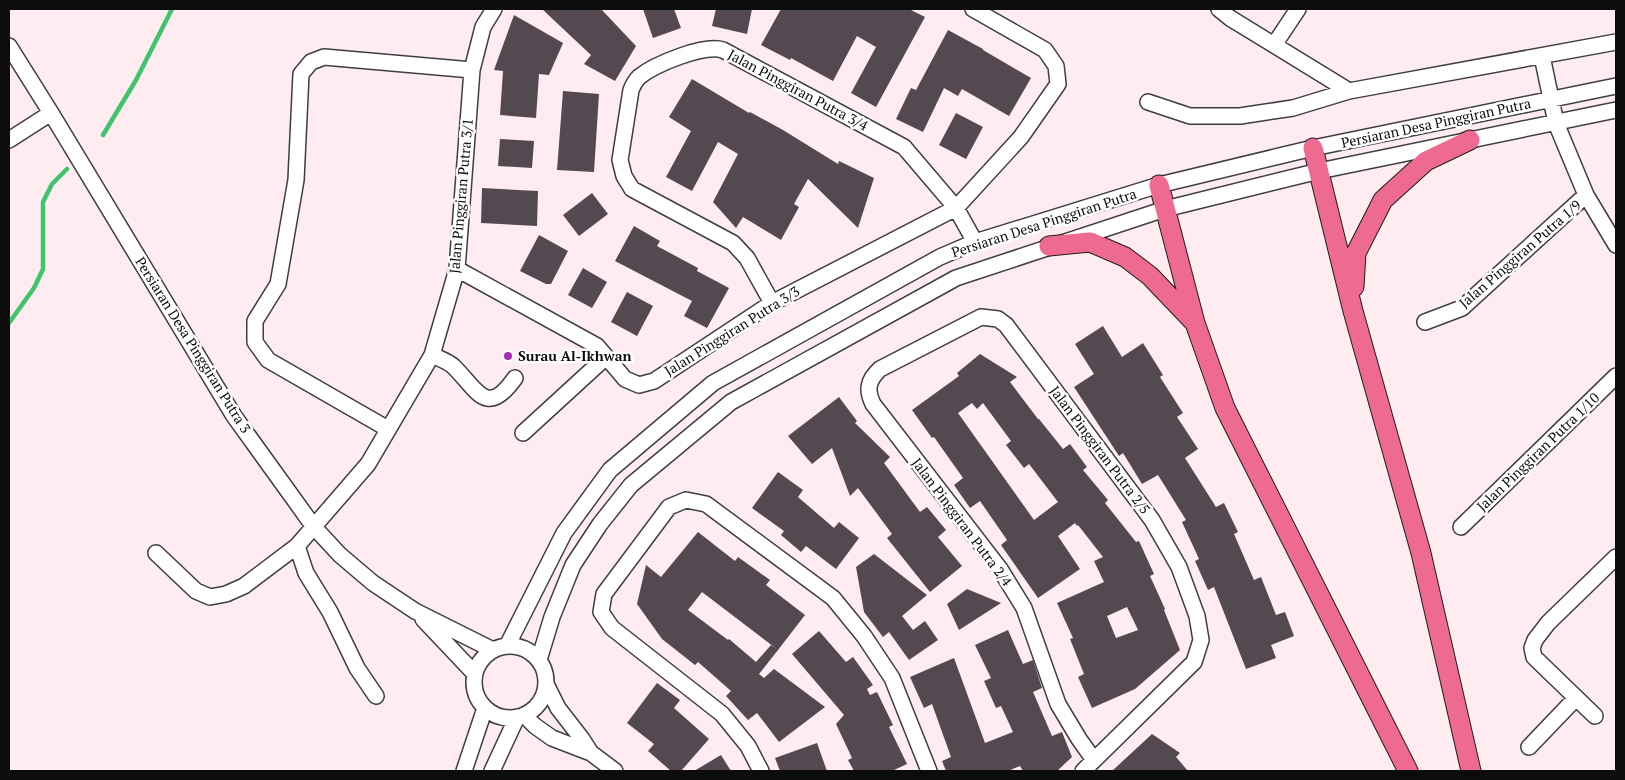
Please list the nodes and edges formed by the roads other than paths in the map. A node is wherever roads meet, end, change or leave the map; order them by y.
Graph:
1 (494, 9) edge
2 (973, 9) edge
3 (1219, 9) edge
4 (1298, 9) edge
5 (1616, 42) edge
6 (1274, 45) junction
7 (9, 46) edge
8 (1542, 56) junction
9 (472, 70) junction
10 (1616, 86) edge
11 (1348, 91) junction
12 (1551, 100) junction
13 (1148, 102) dead end
14 (1616, 110) edge
15 (51, 113) junction
16 (1556, 123) junction
17 (9, 140) edge
18 (1470, 140) junction
19 (1313, 148) junction
20 (1319, 171) junction
21 (1158, 185) junction
22 (1586, 195) junction
23 (956, 208) junction
24 (1165, 209) junction
25 (975, 242) junction
26 (1616, 245) edge
27 (1049, 246) junction
28 (457, 269) junction
29 (772, 303) junction
30 (1353, 311) junction
31 (1425, 322) dead end
32 (1195, 323) junction
33 (930, 343) joint
34 (432, 355) junction
35 (606, 357) junction
36 (1616, 376) edge
37 (515, 378) dead end
38 (388, 429) junction
39 (523, 433) dead end
40 (314, 527) junction
41 (1461, 527) dead end
42 (297, 546) junction
43 (156, 554) dead end
44 (1615, 559) edge
45 (415, 611) junction
46 (500, 648) junction
47 (539, 660) junction
48 (475, 674) junction
49 (546, 684) junction
50 (376, 696) dead end
51 (1576, 698) junction
52 (485, 708) junction
53 (520, 716) junction
54 (1595, 716) dead end
55 (1529, 747) dead end
56 (591, 753) junction
57 (1094, 760) junction
58 (464, 771) edge
59 (492, 771) edge
60 (615, 771) edge
61 (761, 771) edge
62 (929, 771) edge
63 (1083, 771) edge
64 (1408, 771) edge
65 (1471, 771) edge

1 - 9 street, Jalan Pinggiran Putra 3/1
2 - 23 street, Jalan Pinggiran Putra 3/3
3 - 6 street
4 - 6 street
5 - 8 street
6 - 11 street
7 - 15 street, Persiaran Desa Pinggiran Putra 3
8 - 11 street
8 - 12 street
9 - 28 street, Jalan Pinggiran Putra 3/1
9 - 38 street
10 - 12 street, Persiaran Desa Pinggiran Putra
11 - 13 street
12 - 16 street
12 - 19 street, Persiaran Desa Pinggiran Putra
14 - 16 street, Persiaran Desa Pinggiran Putra
15 - 17 street
15 - 40 street, Persiaran Desa Pinggiran Putra 3
16 - 18 street, Persiaran Desa Pinggiran Putra
16 - 22 street
18 - 20 street, Persiaran Desa Pinggiran Putra
18 - 30 main road
19 - 20 main road
19 - 21 street, Persiaran Desa Pinggiran Putra
20 - 24 street, Persiaran Desa Pinggiran Putra
20 - 30 main road
21 - 24 main road
21 - 25 street, Persiaran Desa Pinggiran Putra
22 - 26 street
22 - 31 street, Jalan Pinggiran Putra 1/9
23 - 25 street, Jalan Pinggiran Putra 3/4
23 - 29 street, Jalan Pinggiran Putra 3/3
23 - 29 street, Jalan Pinggiran Putra 3/4
24 - 27 street, Persiaran Desa Pinggiran Putra
24 - 32 main road
25 - 46 street, Persiaran Desa Pinggiran Putra
27 - 32 main road
27 - 47 street, Persiaran Desa Pinggiran Putra
28 - 34 street, Jalan Pinggiran Putra 3/1
28 - 35 street, Jalan Pinggiran Putra 3/3
29 - 35 street, Jalan Pinggiran Putra 3/3
30 - 65 main road
32 - 64 main road
33 - 57 street, Jalan Pinggiran Putra 2/4
33 - 57 street, Jalan Pinggiran Putra 2/5
34 - 37 street
34 - 38 street, Jalan Pinggiran Putra 3/1
35 - 39 street
36 - 41 street, Jalan Pinggiran Putra 1/10
38 - 40 street, Jalan Pinggiran Putra 3/1
40 - 42 street, Jalan Pinggiran Putra 3/1
40 - 45 street, Persiaran Desa Pinggiran Putra 3
42 - 43 street, Jalan Pinggiran Putra 3/1
42 - 50 street
44 - 51 street
45 - 46 street, Persiaran Desa Pinggiran Putra 3
45 - 48 street, Persiaran Desa Pinggiran Putra 3
46 - 47 street
46 - 48 street
47 - 49 street
48 - 52 street
49 - 53 street
49 - 56 street
51 - 54 street
51 - 55 street
52 - 53 street
52 - 58 street
53 - 56 street
53 - 59 street
56 - 60 street
57 - 63 street
61 - 62 street

